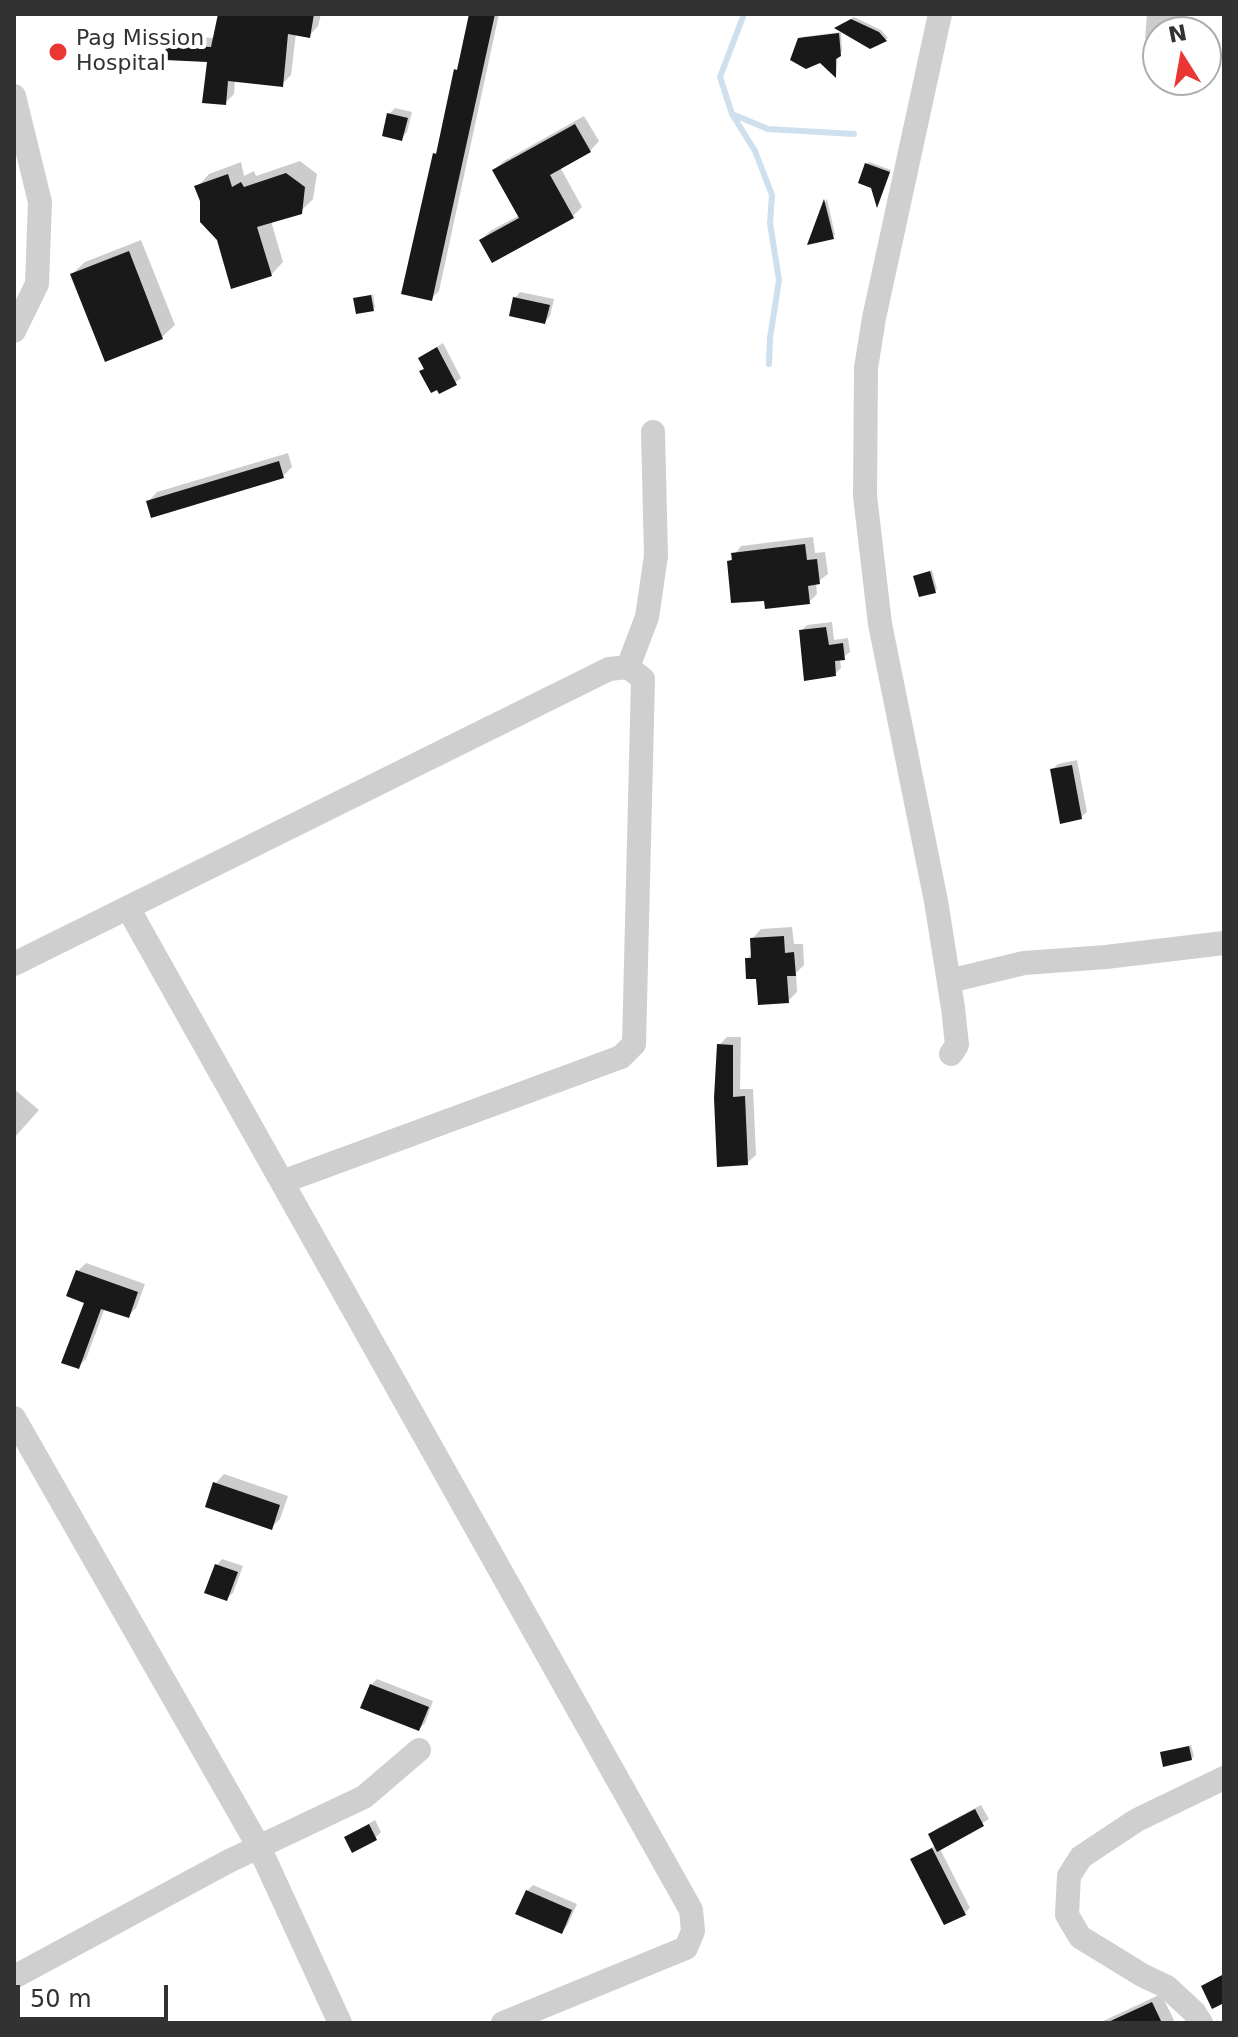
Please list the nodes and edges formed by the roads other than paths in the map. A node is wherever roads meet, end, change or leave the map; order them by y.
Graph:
1 (940, 14) edge
2 (14, 96) edge
3 (14, 331) edge
4 (653, 432) dead end
5 (628, 667) junction
6 (128, 908) junction
7 (1224, 943) edge
8 (14, 964) edge
9 (949, 981) junction
10 (951, 1054) dead end
11 (282, 1182) junction
12 (14, 1418) edge
13 (419, 1750) dead end
14 (1224, 1778) edge
15 (259, 1847) junction
16 (14, 1977) edge
17 (340, 2023) edge
18 (503, 2023) edge
19 (1201, 2023) edge

1 - 9 street
2 - 3 street
4 - 5 street
5 - 6 street
5 - 11 street
6 - 8 street
6 - 11 street
7 - 9 street
9 - 10 street
11 - 18 street
12 - 15 street
13 - 15 street
14 - 19 street
15 - 16 street
15 - 17 street

